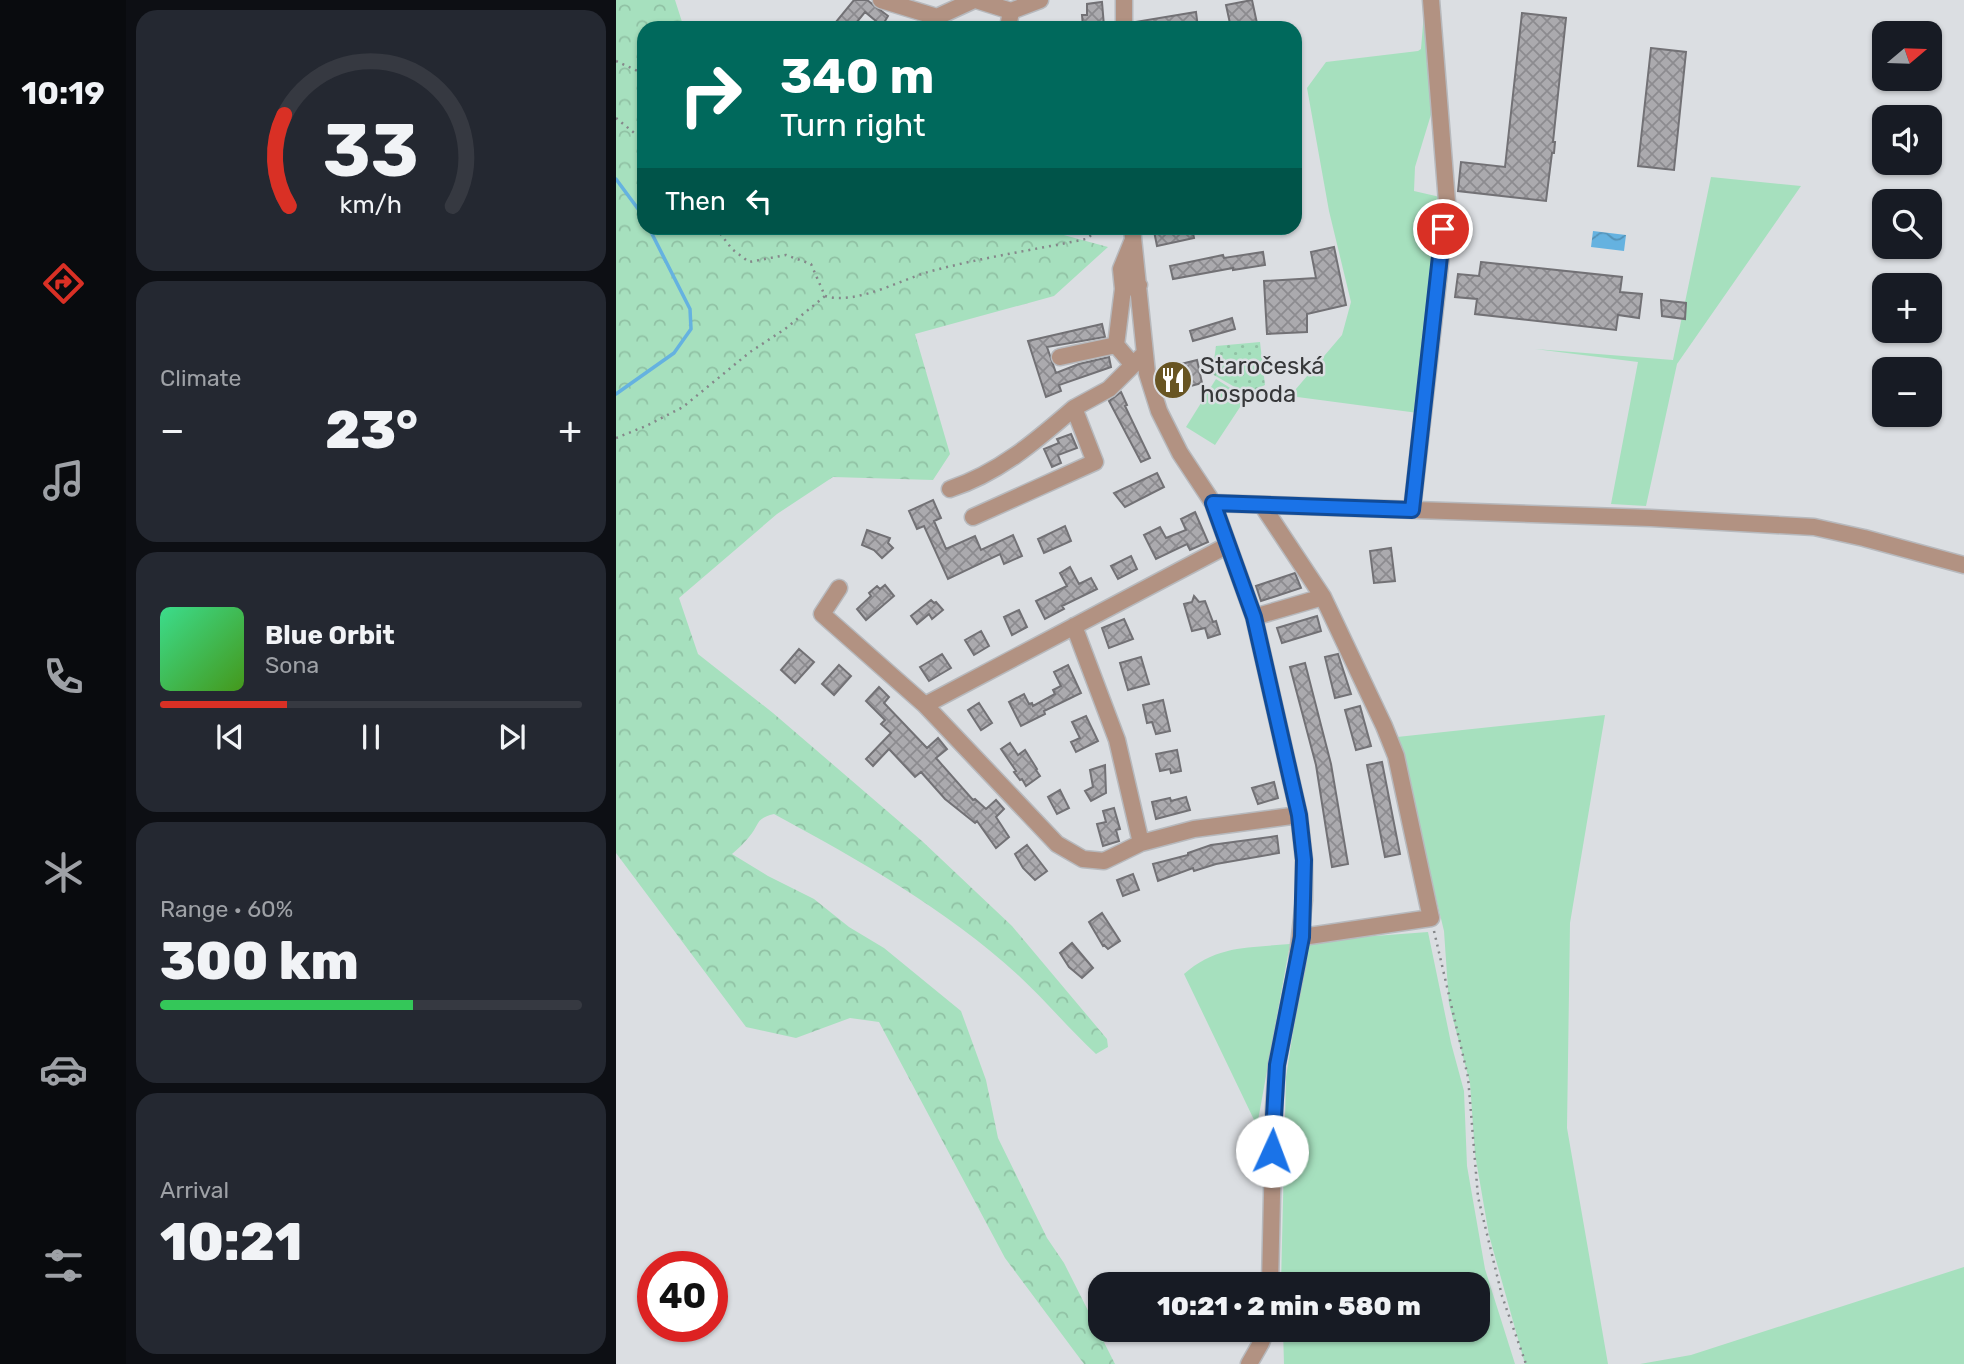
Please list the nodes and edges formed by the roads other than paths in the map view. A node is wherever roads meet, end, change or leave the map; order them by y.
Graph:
1 (881, 0) edge
2 (919, 0) edge
3 (975, 0) edge
4 (1040, 0) edge
5 (1124, 0) edge
6 (1432, 0) edge
7 (1011, 11) junction
8 (935, 21) edge
9 (938, 21) edge
10 (943, 21) edge
11 (1009, 21) edge
12 (1124, 21) edge
13 (1133, 235) edge
14 (1131, 287) junction
15 (1116, 345) junction
16 (1060, 357) dead end
17 (1138, 360) junction
18 (1074, 408) junction
19 (950, 489) dead end
20 (1213, 503) junction
21 (1262, 505) junction
22 (1412, 510) junction
23 (974, 517) dead end
24 (1228, 545) junction
25 (1964, 565) edge
26 (839, 588) dead end
27 (1323, 597) junction
28 (1254, 617) junction
29 (1074, 626) junction
30 (925, 705) junction
31 (1299, 815) junction
32 (1141, 843) junction
33 (1302, 937) junction
34 (1270, 1272) edge
35 (1261, 1342) edge
36 (1250, 1364) edge

1 - 8 street
2 - 9 street
3 - 7 street
3 - 10 street
4 - 7 street
5 - 12 street
6 - 22 street
7 - 11 street
13 - 14 street
14 - 15 street
14 - 17 street
15 - 16 street
15 - 17 street
17 - 18 street
17 - 20 street
18 - 19 street
18 - 23 street
20 - 21 street
20 - 24 street
21 - 22 street
21 - 27 street
22 - 25 street
24 - 28 street
24 - 29 street
26 - 30 street
27 - 28 street
27 - 33 street
28 - 31 street
29 - 30 street
29 - 32 street
30 - 32 street
31 - 32 street
31 - 33 street
33 - 34 street
35 - 36 street

